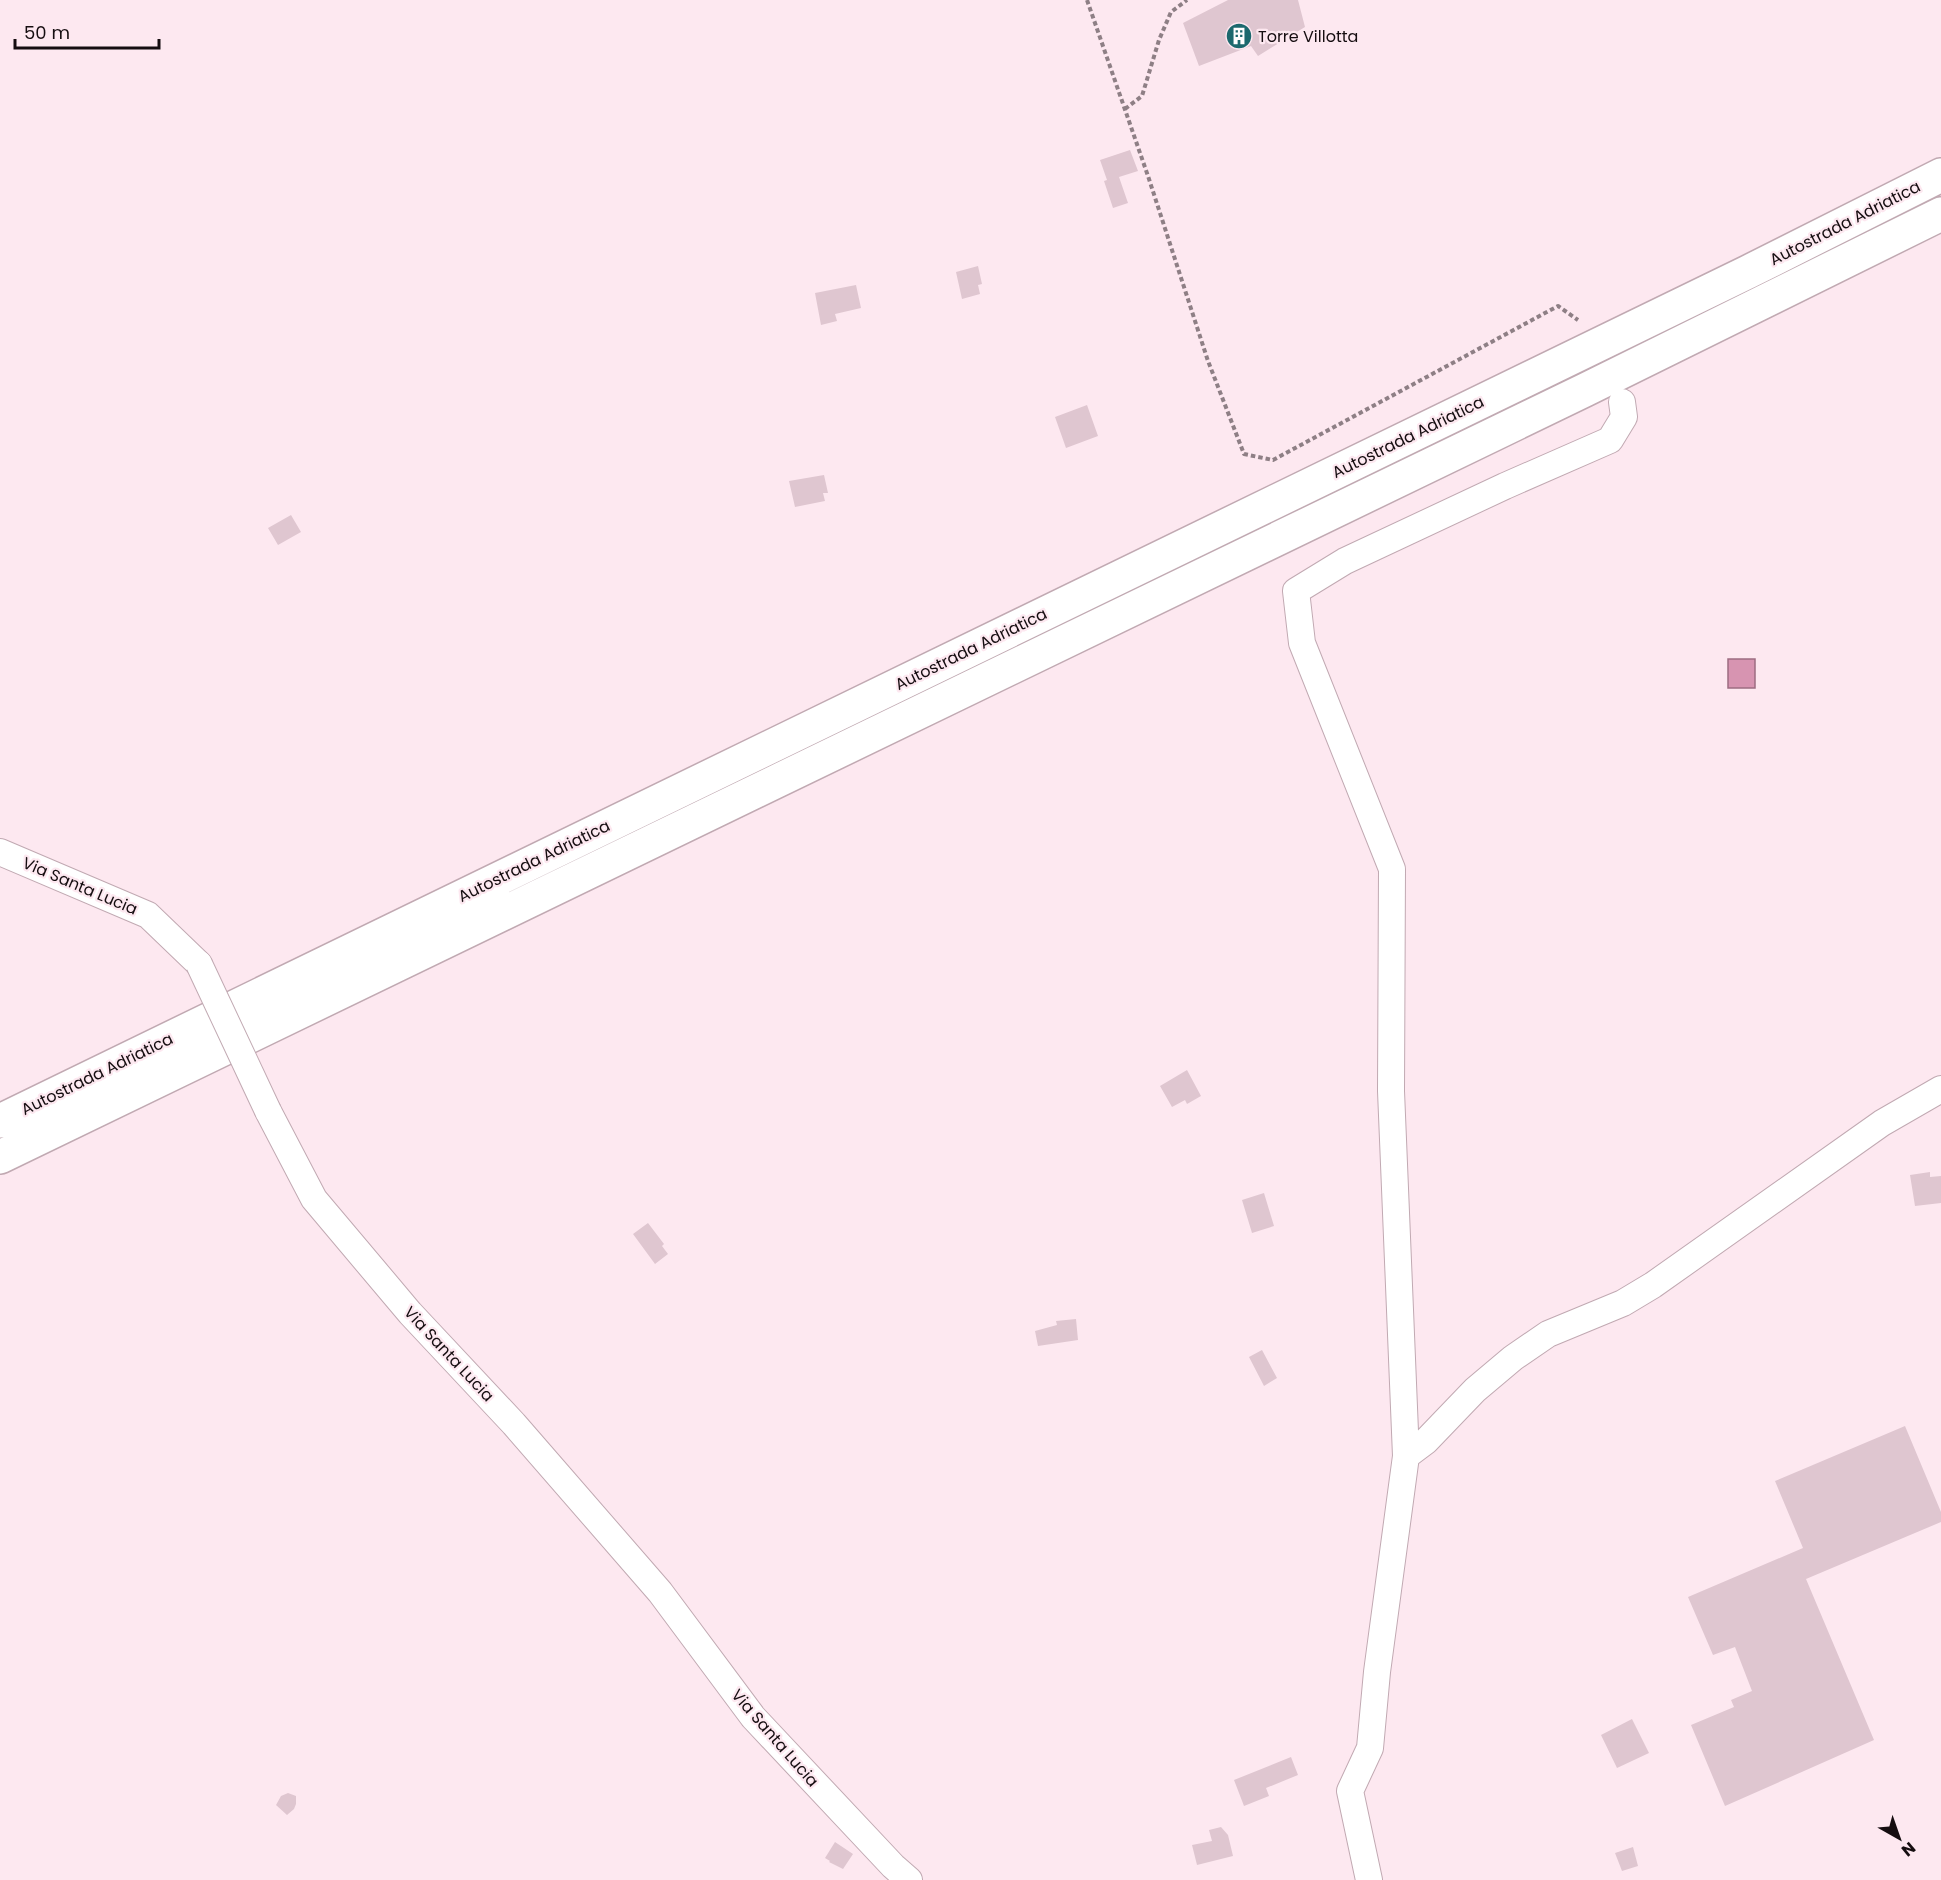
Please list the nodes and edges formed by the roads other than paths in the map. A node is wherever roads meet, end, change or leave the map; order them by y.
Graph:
1 (1941, 175) edge
2 (1941, 214) edge
3 (1622, 402) dead end
4 (0, 852) edge
5 (1941, 1089) edge
6 (0, 1121) edge
7 (0, 1157) edge
8 (1406, 1456) junction
9 (893, 1875) edge
10 (1369, 1880) edge

1 - 6 highway, Autostrada Adriatica
2 - 7 highway, Autostrada Adriatica
3 - 8 street
4 - 9 street, Via Santa Lucia, bridge
5 - 8 street
8 - 10 street

